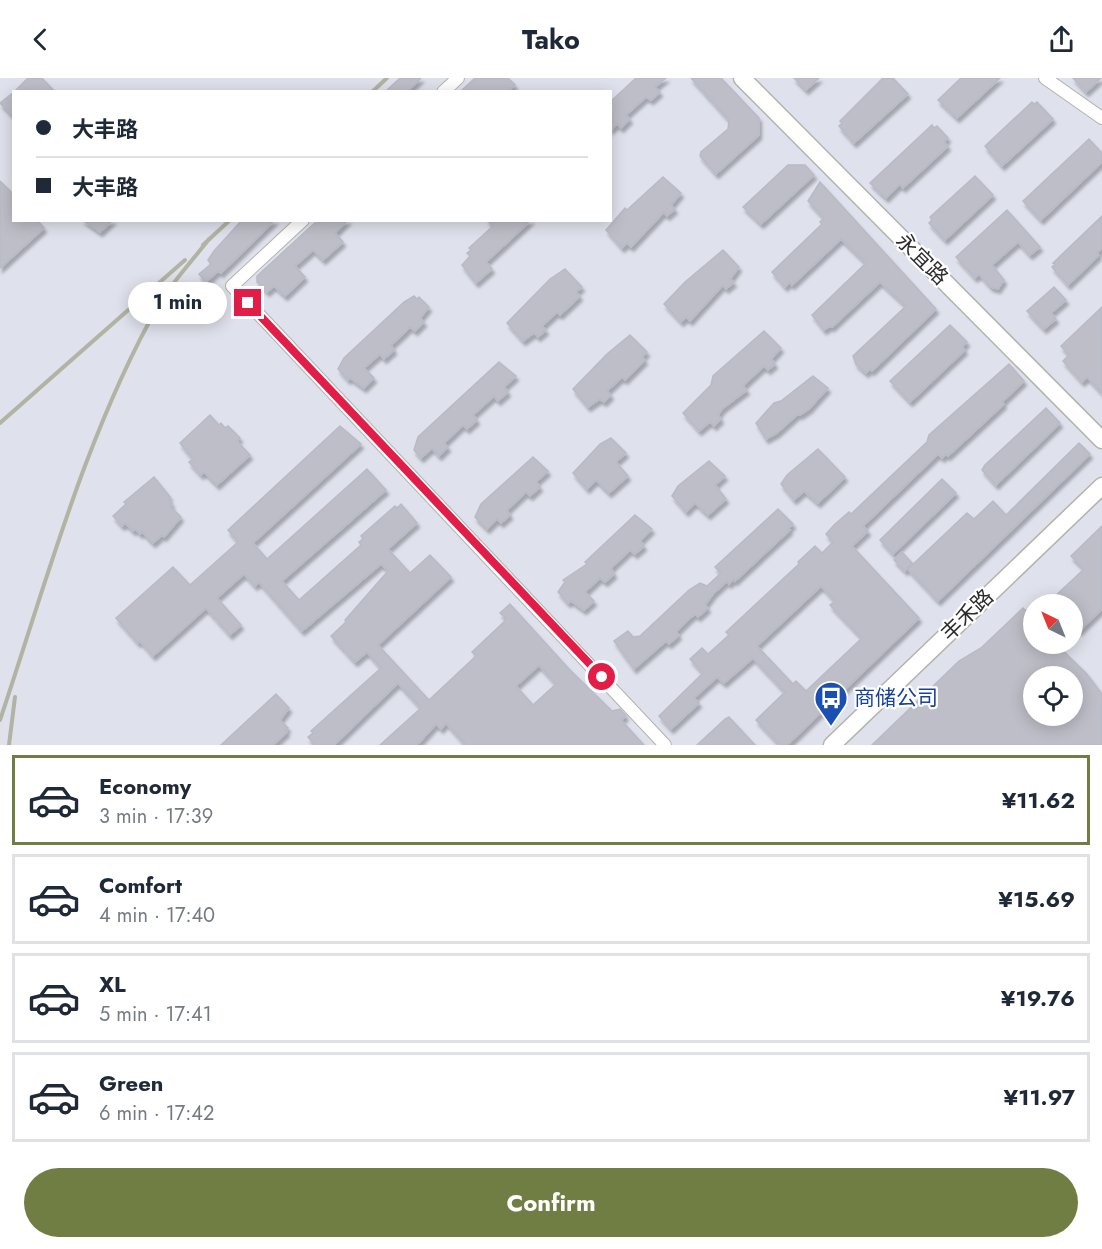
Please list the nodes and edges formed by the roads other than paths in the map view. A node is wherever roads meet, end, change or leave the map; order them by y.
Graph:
1 (458, 78) edge
2 (742, 78) edge
3 (1046, 78) edge
4 (445, 90) edge
5 (1102, 118) edge
6 (301, 222) edge
7 (1102, 440) edge
8 (1102, 486) edge
9 (665, 745) edge
10 (832, 745) edge

1 - 4 street
2 - 7 street, 永宜路
3 - 5 street
6 - 9 street
8 - 10 street, 丰禾路

